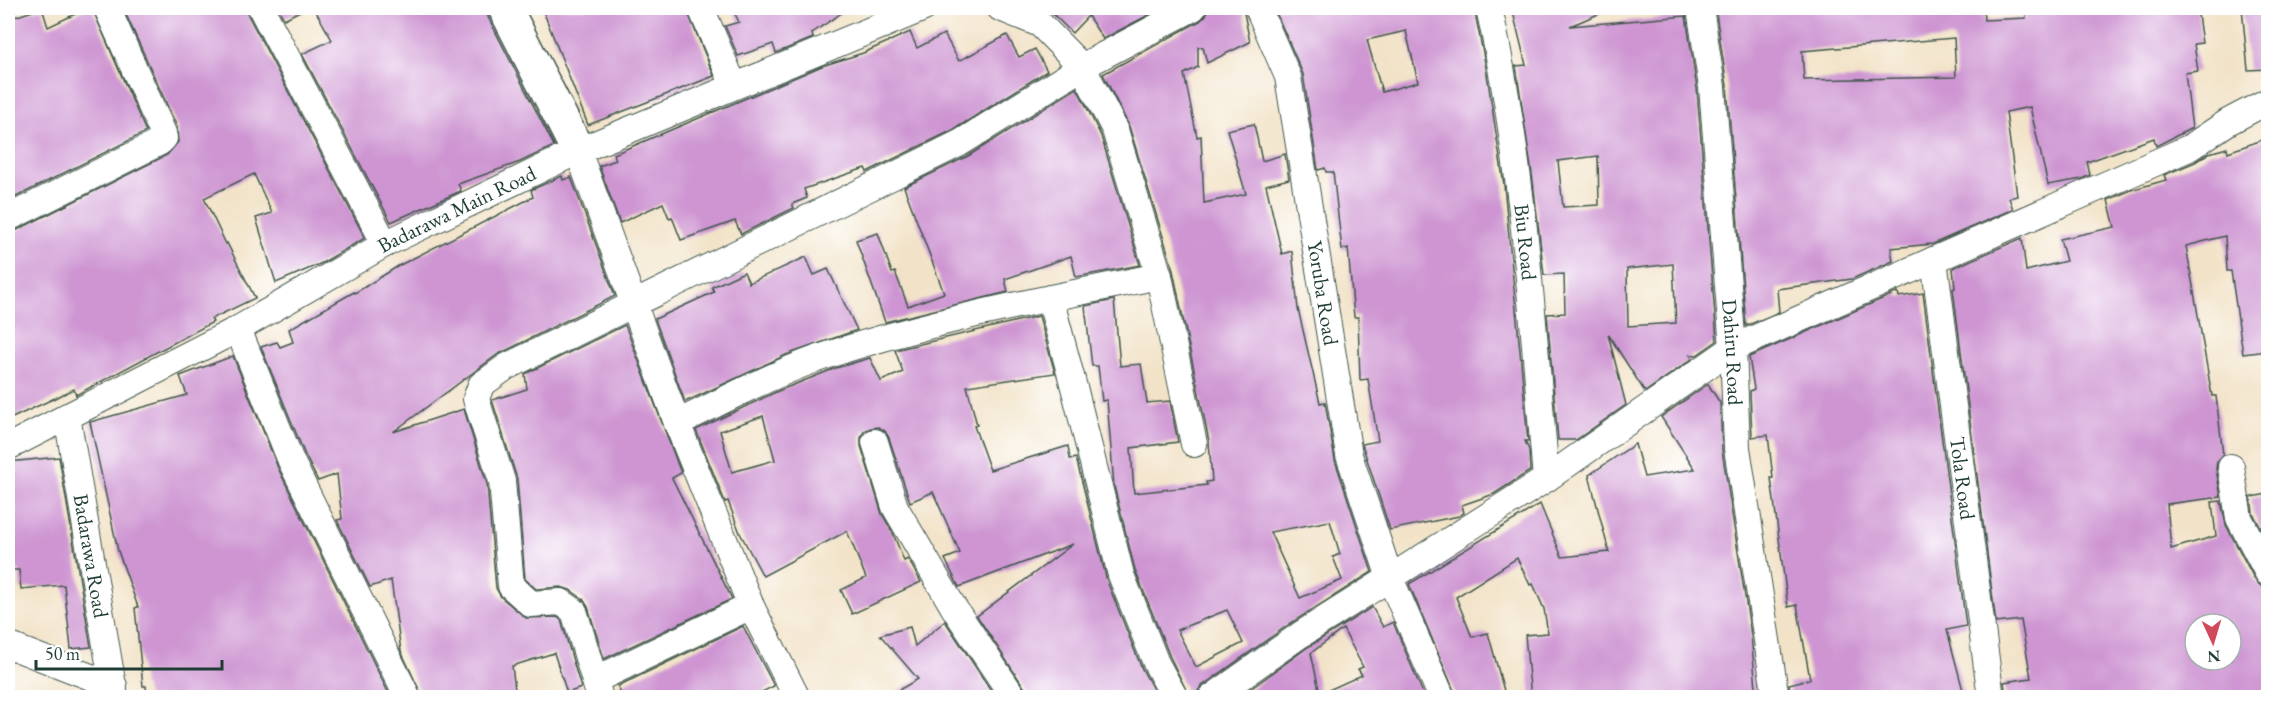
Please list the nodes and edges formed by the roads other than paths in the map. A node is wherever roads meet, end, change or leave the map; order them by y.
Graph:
1 (107, 8) edge
2 (261, 8) edge
3 (505, 8) edge
4 (701, 8) edge
5 (924, 8) edge
6 (999, 8) edge
7 (1193, 8) edge
8 (1258, 8) edge
9 (1489, 8) edge
10 (1700, 8) edge
11 (1083, 68) junction
12 (734, 86) junction
13 (2268, 102) edge
14 (578, 151) junction
15 (8, 218) edge
16 (385, 244) junction
17 (1934, 260) junction
18 (1159, 276) junction
19 (1050, 298) junction
20 (634, 303) junction
21 (238, 329) junction
22 (1733, 348) junction
23 (67, 416) junction
24 (677, 423) junction
25 (875, 442) dead end
26 (1194, 444) dead end
27 (8, 447) edge
28 (2231, 467) dead end
29 (1546, 479) junction
30 (2268, 573) edge
31 (1390, 578) junction
32 (751, 606) junction
33 (8, 645) edge
34 (598, 689) edge
35 (114, 692) edge
36 (408, 698) edge
37 (797, 698) edge
38 (1014, 698) edge
39 (1174, 698) edge
40 (1211, 698) edge
41 (1442, 698) edge
42 (1776, 698) edge
43 (1991, 698) edge

1 - 15 street
2 - 16 street
3 - 14 street
4 - 12 street
5 - 12 street, Badarawa Main Road
6 - 11 street
7 - 11 street
8 - 31 street, Yoruba Road
9 - 29 street, Biu Road
10 - 22 street, Dahiru Road
11 - 18 street
11 - 20 street
12 - 14 street, Badarawa Main Road
13 - 17 street
14 - 16 street, Badarawa Main Road
14 - 20 street
16 - 21 street, Badarawa Main Road
17 - 22 street
17 - 43 street, Tola Road
18 - 19 street
18 - 26 street
19 - 24 street
19 - 39 street
20 - 24 street
20 - 34 street
21 - 23 street, Badarawa Main Road
21 - 36 street
22 - 29 street
22 - 42 street, Dahiru Road
23 - 27 street, Badarawa Main Road
23 - 35 street, Badarawa Road
24 - 32 street
25 - 38 street
28 - 30 street
29 - 31 street
31 - 40 street
31 - 41 street, Yoruba Road
32 - 34 street
32 - 37 street
33 - 35 street

